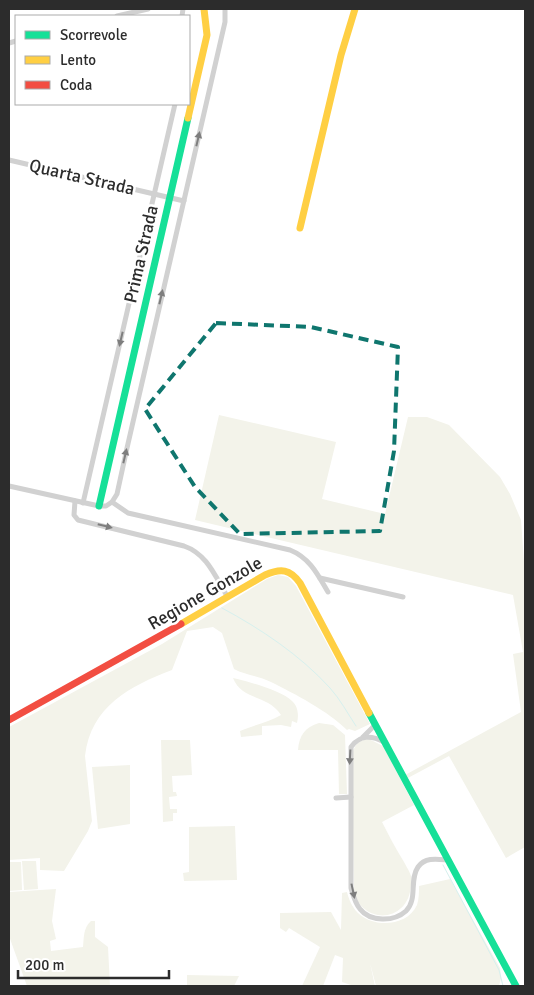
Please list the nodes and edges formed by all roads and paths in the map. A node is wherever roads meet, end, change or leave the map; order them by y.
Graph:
1 (148, 9) edge
2 (204, 9) edge
3 (225, 9) edge
4 (354, 9) edge
5 (121, 15) edge
6 (175, 105) edge
7 (9, 160) edge
8 (154, 194) junction
9 (169, 197) junction
10 (184, 200) junction
11 (300, 228) dead end
12 (9, 486) edge
13 (75, 501) junction
14 (112, 502) junction
15 (83, 503) junction
16 (99, 506) junction
17 (320, 578) junction
18 (328, 592) dead end
19 (227, 596) junction
20 (403, 597) dead end
21 (9, 720) edge
22 (375, 725) junction
23 (361, 738) junction
24 (384, 742) junction
25 (351, 797) junction
26 (336, 798) dead end
27 (447, 860) junction
28 (516, 986) edge

1 - 5 street
2 - 9 street, Prima Strada
10 -> 3 street, Prima Strada
4 - 11 street
6 - 8 street, Prima Strada
7 - 8 street, Quarta Strada
8 - 9 street, Quarta Strada
8 -> 15 street, Prima Strada
9 - 10 street, Quarta Strada
9 - 16 street, Prima Strada
14 -> 10 street, Prima Strada
12 - 13 street
13 - 15 street
13 -> 19 street
14 - 16 street
14 - 17 street
15 - 16 street
17 - 18 street
17 - 20 street
19 - 21 street, Regione Gonzole
19 - 22 street, Regione Gonzole
22 - 23 street
22 - 24 street, Regione Gonzole
23 - 24 street
23 -> 25 street
24 - 27 street, Regione Gonzole
25 - 26 street
25 -> 27 street
27 - 28 street, Regione Gonzole

